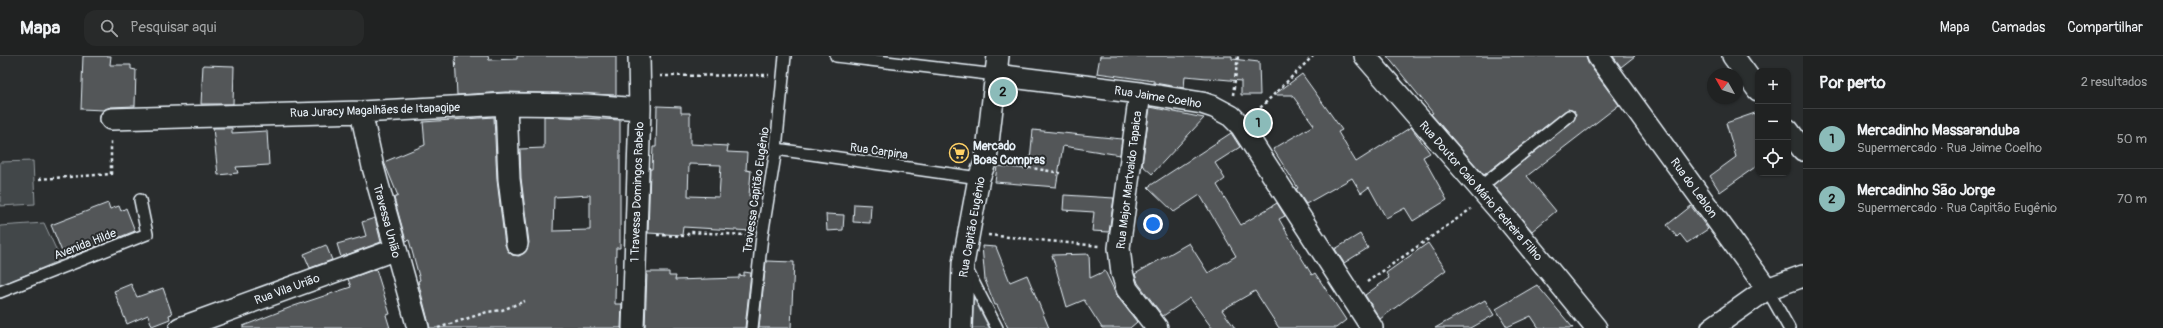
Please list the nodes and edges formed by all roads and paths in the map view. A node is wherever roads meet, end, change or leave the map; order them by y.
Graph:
1 (785, 56) edge
2 (836, 56) edge
3 (1238, 56) edge
4 (1313, 56) edge
5 (1365, 56) edge
6 (1598, 56) edge
7 (1732, 56) edge
8 (997, 65) edge
9 (639, 66) edge
10 (783, 75) junction
11 (1755, 86) edge
12 (1140, 93) junction
13 (506, 104) junction
14 (640, 109) junction
15 (361, 112) junction
16 (1569, 116) dead end
17 (111, 119) joint
18 (1236, 121) junction
19 (1791, 134) edge
20 (776, 149) junction
21 (1803, 150) edge
22 (983, 169) junction
23 (1060, 173) dead end
24 (39, 179) dead end
25 (1483, 192) junction
26 (140, 200) dead end
27 (636, 233) junction
28 (970, 233) junction
29 (762, 236) junction
30 (517, 244) dead end
31 (1119, 248) junction
32 (394, 250) junction
33 (963, 264) junction
34 (1803, 276) edge
35 (1767, 290) junction
36 (0, 292) edge
37 (1350, 294) junction
38 (525, 301) dead end
39 (180, 328) edge
40 (418, 328) edge
41 (437, 328) edge
42 (633, 328) edge
43 (752, 328) edge
44 (961, 328) edge
45 (997, 328) edge
46 (1157, 328) edge
47 (1372, 328) edge
48 (1596, 328) edge
49 (1712, 328) edge
50 (1789, 328) edge

1 - 10 lane, Travessa Capitão Eugênio
2 - 8 lane
3 - 18 path
4 - 18 path
5 - 25 street, Rua Doutor Caio Mário Pedreira Filho
6 - 35 street, Rua do Leblon
7 - 11 street
8 - 12 street, Rua Jaime Coelho
8 - 22 street, Rua Capitão Eugênio
9 - 10 path
9 - 14 street, 1 Travessa Domingos Rabelo
10 - 20 lane, Travessa Capitão Eugênio
12 - 18 street, Rua Jaime Coelho
12 - 31 street, Rua Major Martvaido Tapaica
13 - 14 street, Rua Juracy Magalhães de Itapagipe
13 - 15 street, Rua Juracy Magalhães de Itapagipe
13 - 30 street
14 - 27 street, 1 Travessa Domingos Rabelo
15 - 17 street, Rua Juracy Magalhães de Itapagipe
15 - 32 street, Travessa União
16 - 25 lane
17 - 24 path
18 - 37 street, Rua Jaime Coelho
19 - 21 street
20 - 22 lane, Rua Carpina
20 - 29 lane, Travessa Capitão Eugênio
22 - 23 path
22 - 28 street, Rua Capitão Eugênio
25 - 37 path
25 - 48 street, Rua Doutor Caio Mário Pedreira Filho
26 - 36 lane, Avenida Hilde
27 - 29 path
27 - 42 street, 1 Travessa Domingos Rabelo
28 - 31 path
28 - 33 street, Rua Capitão Eugênio
29 - 43 lane, Travessa Capitão Eugênio
31 - 46 street, Rua Major Martvaido Tapaica
32 - 39 street, Rua Vila Urião
32 - 40 street, Travessa União
33 - 44 street, Rua Capitão Eugênio
33 - 45 lane
34 - 35 street
35 - 49 street
35 - 50 lane
37 - 47 street, Rua Jaime Coelho
38 - 41 path

